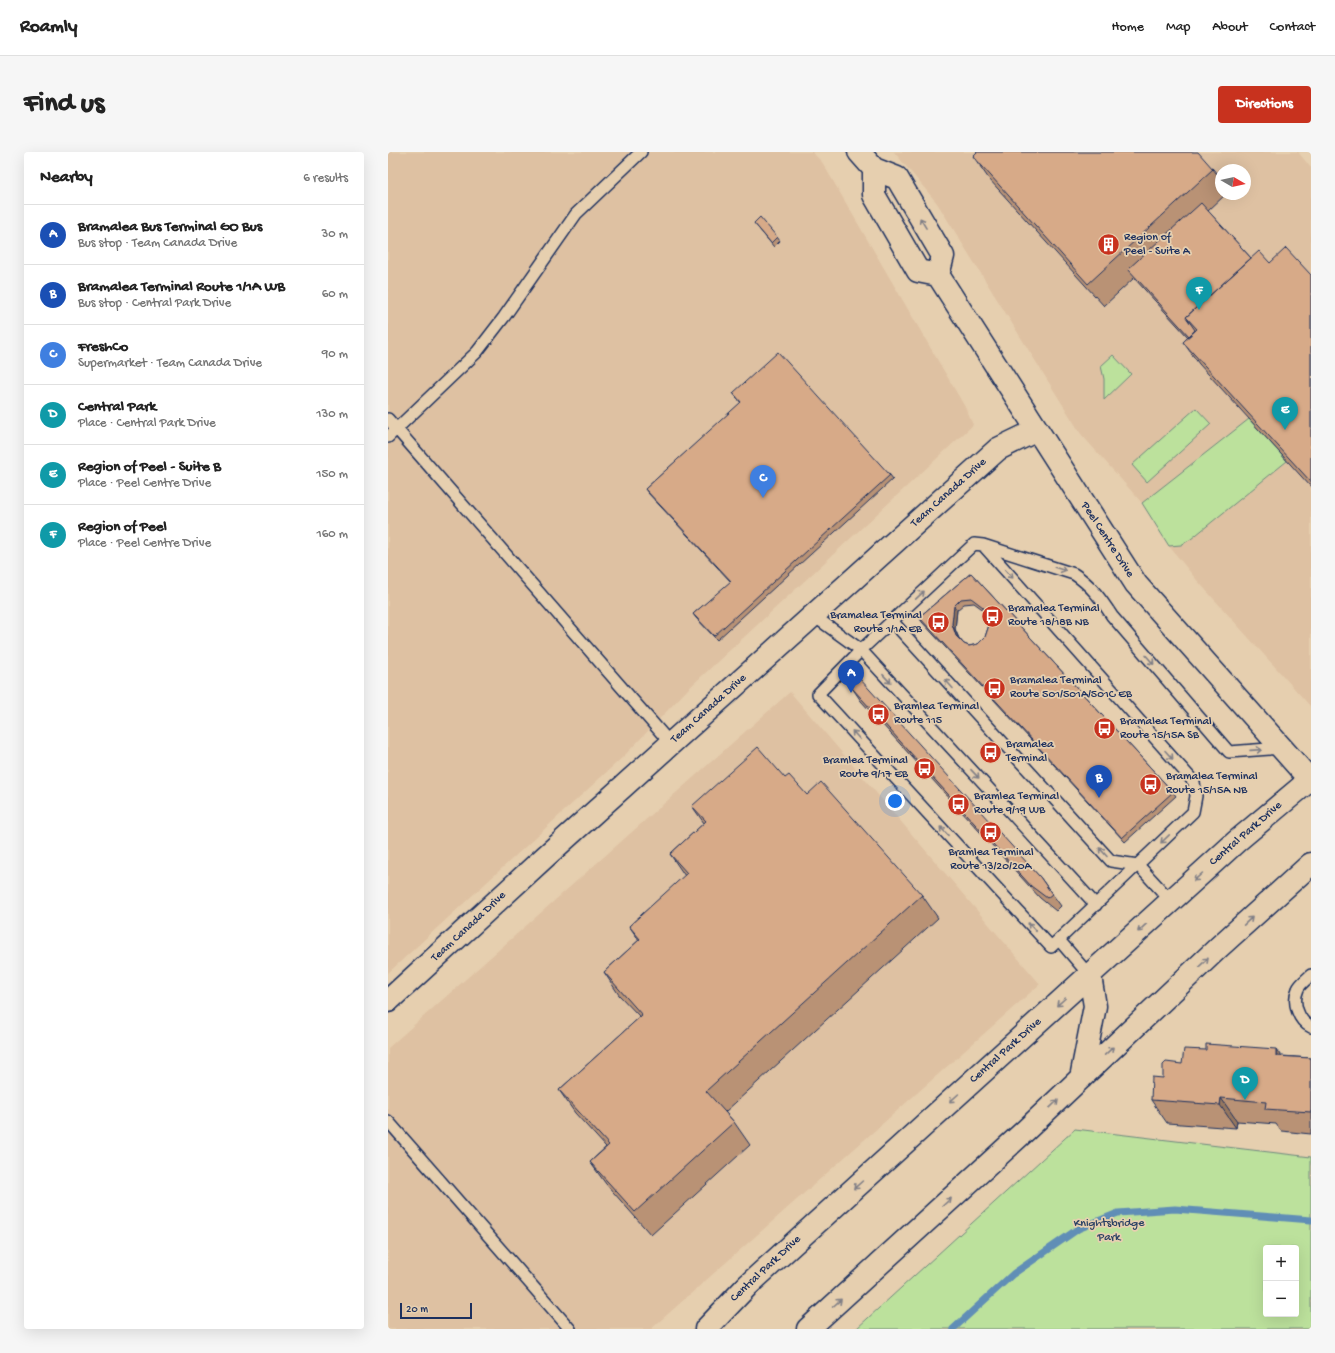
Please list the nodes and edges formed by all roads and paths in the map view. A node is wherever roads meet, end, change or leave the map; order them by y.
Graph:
1 (859, 152) edge
2 (637, 153) edge
3 (874, 169) junction
4 (938, 275) junction
5 (388, 419) edge
6 (398, 430) junction
7 (1037, 430) junction
8 (388, 437) edge
9 (983, 545) junction
10 (814, 616) junction
11 (892, 621) junction
12 (861, 650) junction
13 (670, 744) junction
14 (1282, 748) junction
15 (1311, 780) edge
16 (1311, 864) edge
17 (1138, 865) junction
18 (1171, 901) junction
19 (1096, 905) junction
20 (1059, 940) junction
21 (1311, 975) edge
22 (1090, 976) junction
23 (388, 1001) edge
24 (1311, 1027) edge
25 (1081, 1078) junction
26 (388, 1121) edge
27 (570, 1329) edge
28 (706, 1329) edge
29 (808, 1329) edge

1 - 3 street
2 - 6 lane
3 - 4 street
4 -> 3 street
4 - 7 street, Peel Centre Drive
5 - 6 lane
6 - 8 lane
6 - 13 lane
7 - 10 street, Team Canada Drive
7 - 14 street, Peel Centre Drive
11 -> 9 lane
9 -> 14 lane
9 -> 17 lane
10 - 12 lane
10 - 13 street, Team Canada Drive
11 - 12 lane
17 -> 11 lane
12 -> 19 lane
20 -> 12 lane
13 - 23 street, Team Canada Drive
14 - 15 street, Peel Centre Drive
15 -> 18 street, Central Park Drive
25 -> 16 street
17 - 18 lane
17 - 19 lane
18 -> 22 street, Central Park Drive
19 - 20 lane
20 - 22 lane
21 - 24 lane
22 - 25 street
22 -> 28 street, Central Park Drive
29 -> 25 street
26 - 27 lane

